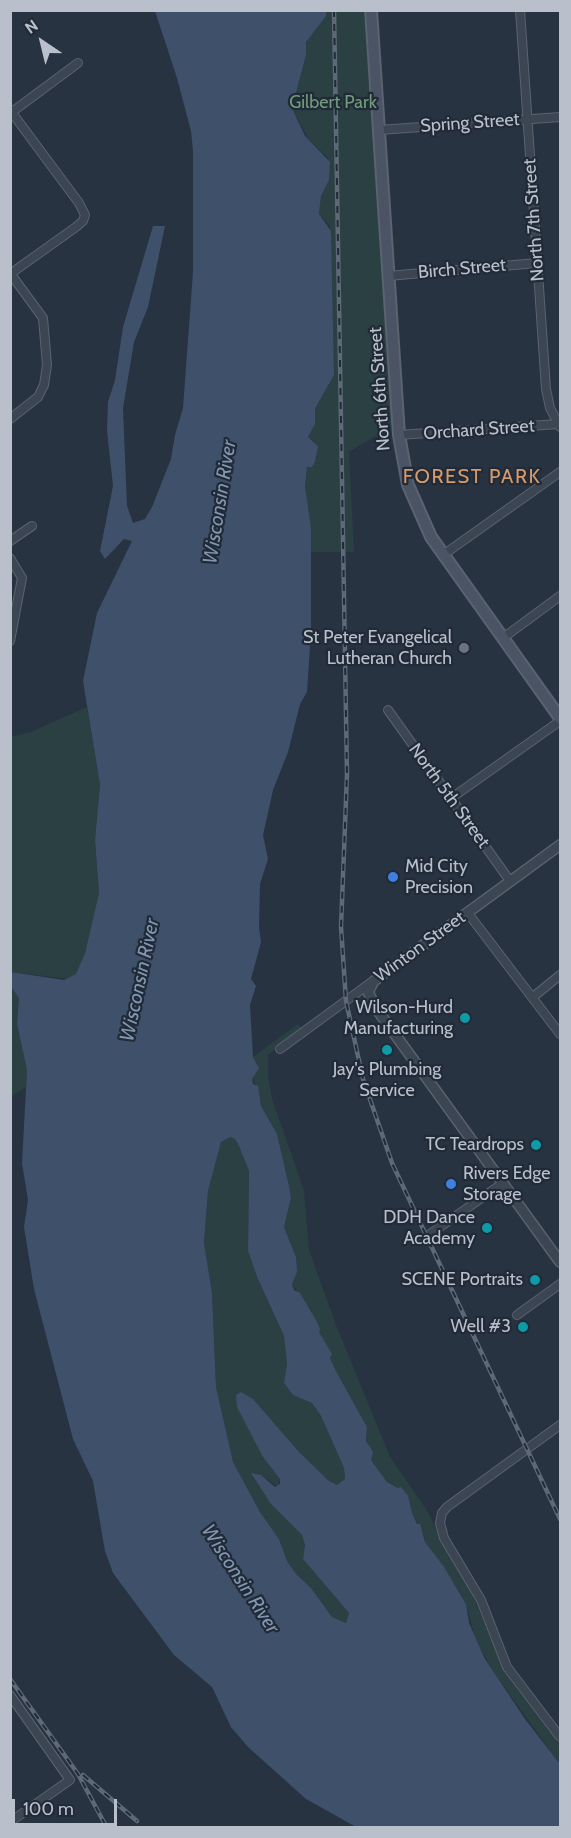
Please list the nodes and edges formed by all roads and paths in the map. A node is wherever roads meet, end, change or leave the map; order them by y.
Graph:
1 (371, 10) edge
2 (520, 10) edge
3 (78, 63) dead end
4 (11, 111) edge
5 (561, 117) edge
6 (528, 119) junction
7 (379, 130) junction
8 (537, 263) junction
9 (11, 274) edge
10 (388, 276) junction
11 (10, 419) edge
12 (559, 426) edge
13 (399, 435) junction
14 (561, 472) edge
15 (32, 526) dead end
16 (10, 541) edge
17 (443, 555) junction
18 (10, 558) edge
19 (561, 596) edge
20 (503, 638) junction
21 (10, 641) edge
22 (388, 710) dead end
23 (561, 719) edge
24 (450, 799) junction
25 (561, 845) edge
26 (510, 881) junction
27 (467, 912) junction
28 (561, 975) edge
29 (374, 981) junction
30 (533, 997) junction
31 (561, 1034) edge
32 (280, 1049) dead end
33 (503, 1183) junction
34 (420, 1241) dead end
35 (561, 1262) edge
36 (561, 1284) edge
37 (517, 1315) dead end
38 (561, 1425) edge
39 (10, 1695) edge
40 (561, 1737) edge
41 (10, 1822) edge

1 - 7 main road, North 6th Street
2 - 6 street, North 7th Street
3 - 4 street
4 - 9 street
5 - 6 street, Spring Street
6 - 7 street, Spring Street
6 - 8 street, North 7th Street
7 - 10 main road, North 6th Street
8 - 10 street, Birch Street
8 - 12 street, North 7th Street
9 - 11 street
10 - 13 main road, North 6th Street
12 - 13 street, Orchard Street
13 - 17 main road, North 6th Street
14 - 17 street
15 - 16 street
17 - 20 main road, North 6th Street
18 - 21 street
19 - 20 street
20 - 23 main road, North 6th Street
22 - 24 street, North 5th Street
23 - 24 street
24 - 26 street, North 5th Street
25 - 26 street, Winton Street
26 - 27 street, Winton Street
27 - 29 street, Winton Street
27 - 30 street
28 - 30 street
29 - 32 street, Winton Street
29 - 33 street
30 - 31 street
33 - 34 street
33 - 35 street
36 - 37 street
38 - 40 street
39 - 41 street

